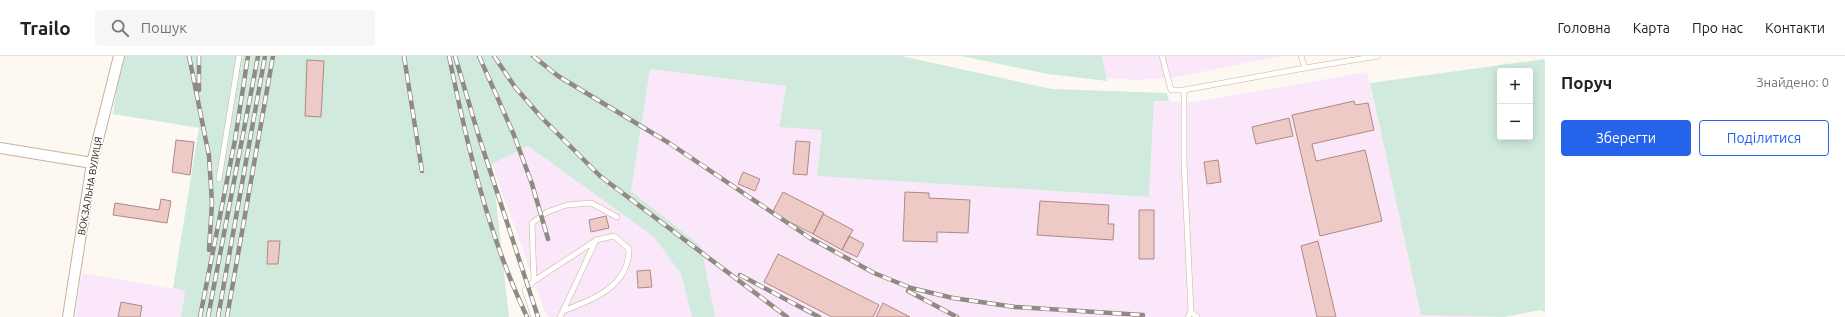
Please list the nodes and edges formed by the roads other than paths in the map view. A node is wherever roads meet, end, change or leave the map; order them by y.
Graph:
1 (119, 56) edge
2 (239, 56) edge
3 (1162, 56) edge
4 (1301, 56) edge
5 (1378, 56) edge
6 (1305, 68) junction
7 (1184, 90) junction
8 (0, 148) edge
9 (92, 163) junction
10 (218, 179) dead end
11 (617, 217) dead end
12 (596, 240) junction
13 (534, 281) junction
14 (563, 311) junction
15 (1190, 314) edge
16 (68, 317) edge
17 (534, 317) edge
18 (560, 317) edge
19 (1197, 317) edge

1 - 9 street, ВОКЗАЛЬНА ВУЛИЦЯ
2 - 10 lane
3 - 7 lane
4 - 6 lane
5 - 6 lane
6 - 7 lane
7 - 15 lane
8 - 9 street
9 - 16 street, ВОКЗАЛЬНА ВУЛИЦЯ
11 - 13 lane
12 - 13 lane
12 - 14 lane
12 - 14 lane
13 - 17 lane
14 - 18 lane
15 - 19 lane

